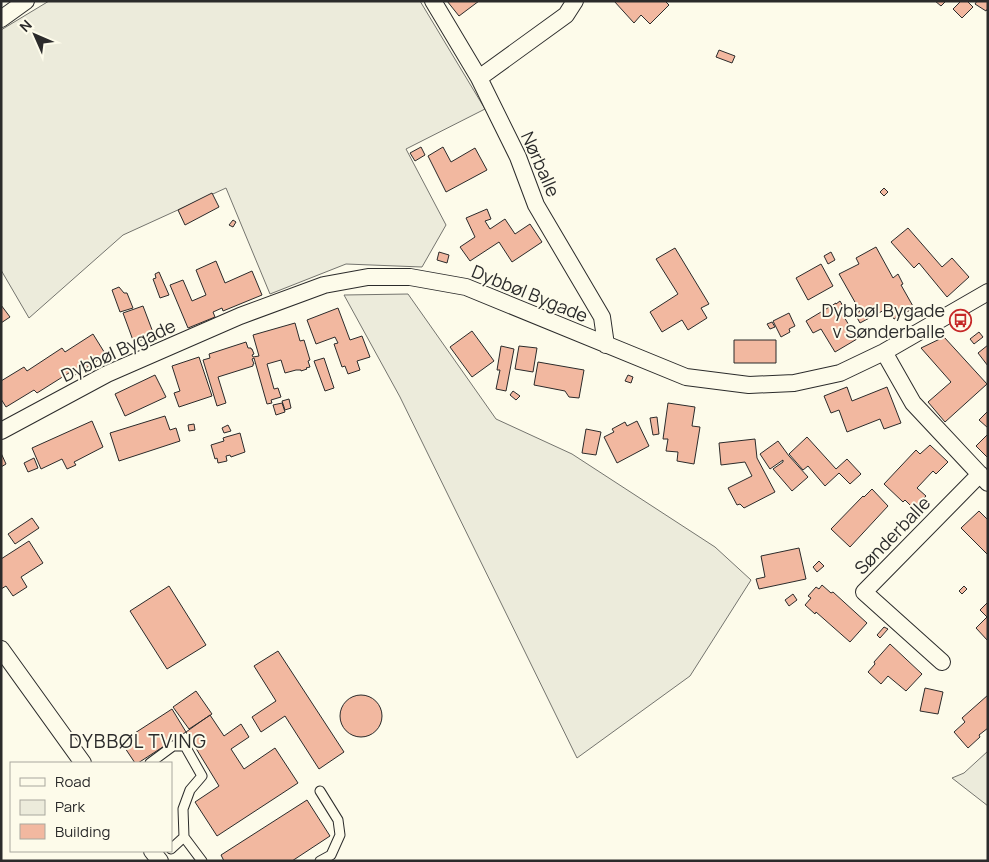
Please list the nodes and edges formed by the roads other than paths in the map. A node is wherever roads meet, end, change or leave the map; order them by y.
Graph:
1 (26, 1) edge
2 (433, 1) edge
3 (575, 1) edge
4 (1, 19) edge
5 (479, 78) junction
6 (988, 292) edge
7 (606, 345) junction
8 (884, 352) junction
9 (1, 431) edge
10 (984, 478) edge
11 (1, 649) edge
12 (942, 662) dead end
13 (82, 762) edge
14 (151, 762) edge
15 (320, 791) dead end
16 (184, 837) junction
17 (172, 849) edge
18 (169, 852) edge
19 (160, 861) edge
20 (202, 861) edge
21 (320, 861) edge

1 - 4 street
2 - 5 street, Nørballe
3 - 5 street
5 - 7 street, Nørballe
6 - 8 street, Dybbøl Bygade
7 - 8 street, Dybbøl Bygade
7 - 9 street, Dybbøl Bygade
8 - 10 street, Sønderballe
10 - 12 street, Sønderballe
11 - 13 street
14 - 16 lane
15 - 21 lane
16 - 17 lane
16 - 20 lane
18 - 19 lane

